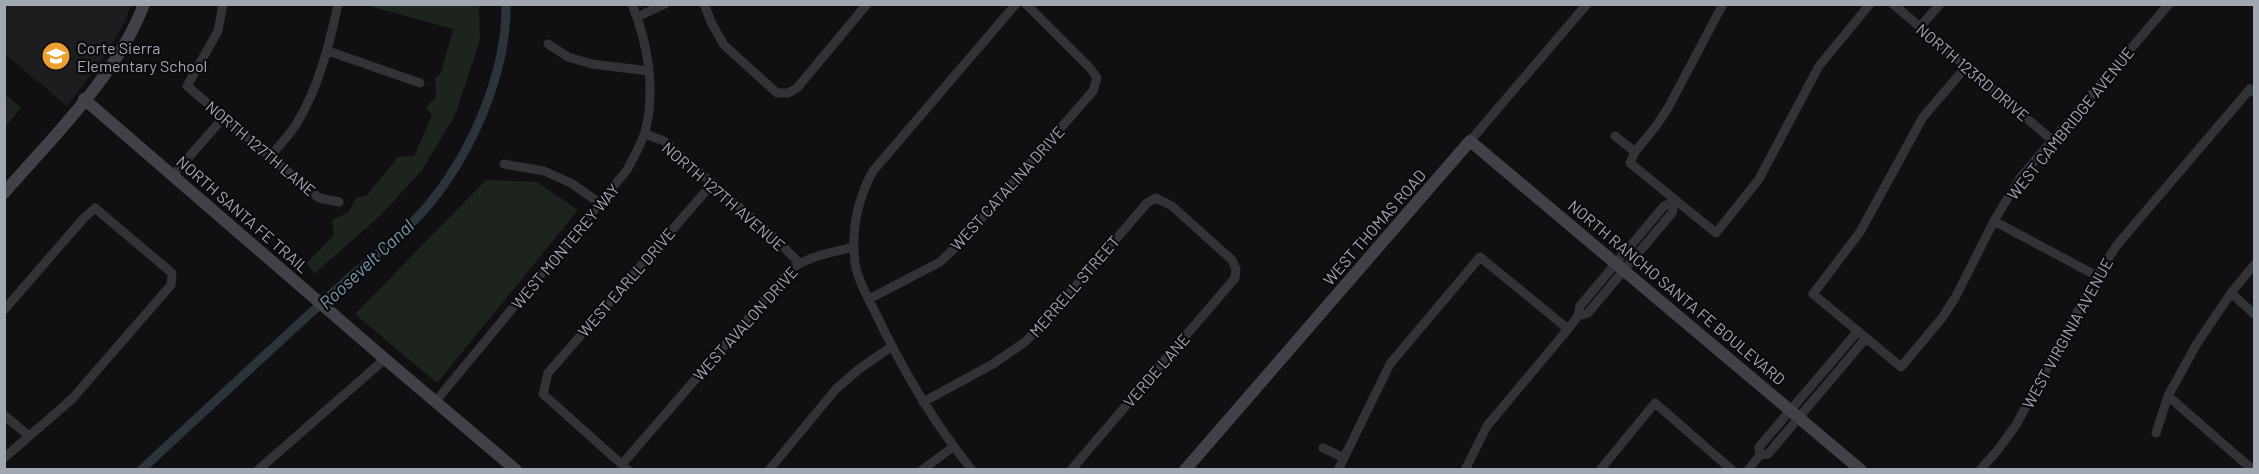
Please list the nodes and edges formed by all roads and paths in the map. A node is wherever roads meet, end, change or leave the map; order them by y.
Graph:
1 (223, 4) edge
2 (338, 4) edge
3 (632, 4) edge
4 (665, 4) edge
5 (704, 4) edge
6 (867, 4) edge
7 (1016, 4) edge
8 (1026, 4) edge
9 (1587, 4) edge
10 (1723, 4) edge
11 (1870, 4) edge
12 (1893, 4) edge
13 (1940, 4) edge
14 (2169, 4) edge
15 (143, 8) edge
16 (637, 17) junction
17 (1920, 27) junction
18 (548, 44) dead end
19 (328, 51) junction
20 (1966, 67) junction
21 (649, 71) junction
22 (420, 83) dead end
23 (2252, 91) edge
24 (84, 99) junction
25 (224, 117) junction
26 (645, 134) junction
27 (1615, 136) dead end
28 (2052, 140) junction
29 (1470, 141) junction
30 (1635, 152) junction
31 (271, 156) junction
32 (504, 164) dead end
33 (173, 175) junction
34 (712, 183) junction
35 (4, 193) edge
36 (1156, 198) joint
37 (1676, 201) junction
38 (339, 202) dead end
39 (601, 204) junction
40 (1995, 220) junction
41 (854, 247) junction
42 (799, 263) junction
43 (2254, 265) edge
44 (1620, 266) junction
45 (2097, 276) junction
46 (2231, 293) junction
47 (869, 299) junction
48 (4, 310) edge
49 (2254, 314) edge
50 (1568, 329) junction
51 (1858, 331) junction
52 (1866, 338) junction
53 (891, 347) junction
54 (385, 360) junction
55 (2168, 396) junction
56 (435, 402) junction
57 (923, 402) junction
58 (1795, 413) junction
59 (4, 415) edge
60 (2156, 433) dead end
61 (29, 436) junction
62 (953, 447) junction
63 (1323, 448) dead end
64 (4, 458) edge
65 (1344, 458) junction
66 (626, 466) edge
67 (258, 470) edge
68 (516, 470) edge
69 (769, 470) edge
70 (922, 470) edge
71 (972, 470) edge
72 (1071, 470) edge
73 (1185, 470) edge
74 (1338, 470) edge
75 (1465, 470) edge
76 (1600, 470) edge
77 (1732, 470) edge
78 (1748, 470) edge
79 (1861, 470) edge
80 (1980, 470) edge
81 (2253, 470) edge

1 - 25 street, NORTH 127TH LANE
2 - 19 street
3 - 16 street, WEST MONTEREY WAY
4 - 16 street
5 - 6 street
7 - 41 street
8 - 47 street, WEST CATALINA DRIVE
9 - 29 street, WEST THOMAS ROAD
10 - 30 street
11 - 37 street
12 - 17 street, NORTH 123RD DRIVE
13 - 17 street
14 - 28 street, WEST CAMBRIDGE AVENUE
15 - 24 street
16 - 21 street, WEST MONTEREY WAY
17 - 20 street, NORTH 123RD DRIVE
18 - 21 street
19 - 22 street
19 - 31 street
20 - 28 street, NORTH 123RD DRIVE
20 - 51 street
21 - 26 street, WEST MONTEREY WAY
23 - 45 street, WEST VIRGINIA AVENUE
24 - 33 street, NORTH SANTA FE TRAIL
24 - 35 street
25 - 31 street, NORTH 127TH LANE
25 - 33 street
26 - 34 street, NORTH 127TH AVENUE
26 - 39 street, WEST MONTEREY WAY
27 - 30 street
28 - 40 street, WEST CAMBRIDGE AVENUE
29 - 44 street, NORTH RANCHO SANTA FE BOULEVARD
29 - 73 street, WEST THOMAS ROAD
30 - 37 street
31 - 38 street, NORTH 127TH LANE
32 - 39 street
33 - 54 street, NORTH SANTA FE TRAIL
34 - 42 street, NORTH 127TH AVENUE
34 - 66 street, WEST EARLL DRIVE
36 - 57 street, MERRELL STREET
36 - 72 street, VERDE LANE
37 - 44 street
39 - 56 street, WEST MONTEREY WAY
40 - 45 street
40 - 52 street, WEST CAMBRIDGE AVENUE
41 - 42 street, WEST AVALON DRIVE
41 - 47 street
42 - 66 street, WEST AVALON DRIVE
43 - 46 street
44 - 50 street
44 - 58 street, NORTH RANCHO SANTA FE BOULEVARD
45 - 80 street, WEST VIRGINIA AVENUE
46 - 49 street
46 - 55 street
47 - 53 street
48 - 61 street
50 - 65 street
50 - 75 street
51 - 52 street
51 - 58 street
52 - 58 street
53 - 57 street
53 - 69 street
54 - 56 street, NORTH SANTA FE TRAIL
54 - 67 street
55 - 60 street
55 - 81 street
56 - 68 street, NORTH SANTA FE TRAIL
57 - 62 street
58 - 78 street
58 - 79 street, NORTH RANCHO SANTA FE BOULEVARD
59 - 61 street
61 - 64 street
62 - 70 street
62 - 71 street
63 - 65 street
65 - 74 street
76 - 77 street

